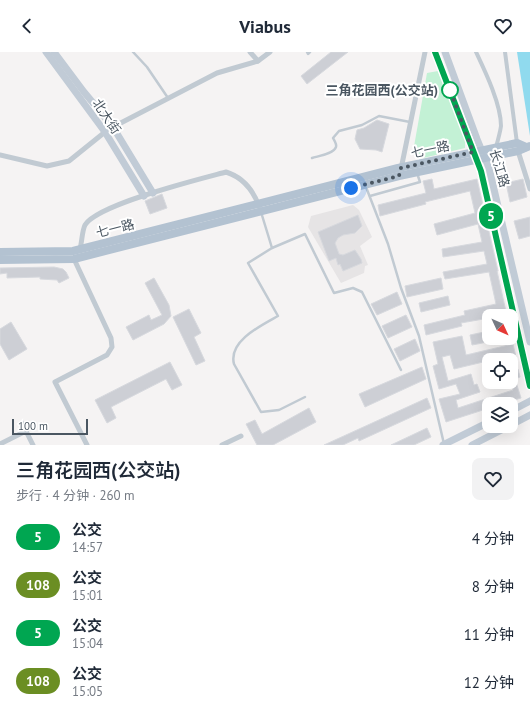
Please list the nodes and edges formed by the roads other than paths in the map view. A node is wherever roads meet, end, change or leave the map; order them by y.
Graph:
1 (46, 52) edge
2 (54, 52) edge
3 (133, 52) edge
4 (250, 52) edge
5 (270, 52) edge
6 (307, 52) edge
7 (310, 52) edge
8 (425, 52) edge
9 (435, 52) edge
10 (445, 52) edge
11 (476, 52) edge
12 (505, 52) edge
13 (258, 61) junction
14 (168, 99) junction
15 (410, 122) junction
16 (113, 127) junction
17 (105, 132) junction
18 (528, 146) edge
19 (496, 147) junction
20 (517, 147) junction
21 (483, 154) junction
22 (0, 155) edge
23 (474, 155) junction
24 (312, 158) dead end
25 (400, 172) junction
26 (417, 172) junction
27 (366, 184) junction
28 (530, 189) edge
29 (153, 193) junction
30 (144, 196) junction
31 (370, 196) junction
32 (259, 207) junction
33 (272, 248) junction
34 (80, 249) junction
35 (0, 252) edge
36 (74, 258) junction
37 (0, 260) edge
38 (530, 342) edge
39 (401, 370) dead end
40 (530, 386) edge
41 (305, 397) dead end
42 (530, 401) edge
43 (518, 407) edge
44 (530, 415) edge
45 (518, 422) edge
46 (22, 423) dead end
47 (482, 426) edge
48 (26, 431) junction
49 (496, 433) edge
50 (241, 436) dead end
51 (0, 444) edge
52 (33, 445) edge
53 (87, 445) edge
54 (222, 445) edge
55 (444, 445) edge
56 (472, 445) edge

1 - 17 main road, 北大街
2 - 16 main road
3 - 14 lane
4 - 13 street
5 - 13 street
6 - 7 lane
8 - 15 street
9 - 23 main road, 长江路
10 - 21 main road, 长江路
11 - 19 street
12 - 20 street
13 - 14 street
14 - 16 street
15 - 24 lane
15 - 25 street
16 - 17 street
16 - 29 main road
17 - 22 street
17 - 30 main road, 北大街
18 - 20 main road
19 - 20 main road, 七一路
19 - 21 main road, 七一路
20 - 21 main road, 七一路
20 - 28 street
21 - 23 main road, 七一路
21 - 38 main road, 长江路
23 - 25 main road, 七一路
23 - 26 main road, 七一路
23 - 40 main road, 长江路
25 - 26 main road, 七一路
25 - 27 main road, 七一路
25 - 32 main road, 七一路
26 - 31 lane
27 - 31 lane
27 - 32 main road, 七一路
29 - 30 street
29 - 32 street
30 - 34 street
31 - 55 lane
32 - 33 lane
32 - 34 main road, 七一路
32 - 36 main road, 七一路
33 - 39 lane
33 - 41 lane
34 - 35 main road, 七一路
36 - 37 main road, 七一路
36 - 53 street
42 - 43 main road
44 - 45 main road
46 - 48 street
47 - 55 main road
48 - 51 street
48 - 52 street
49 - 56 main road
50 - 54 street

